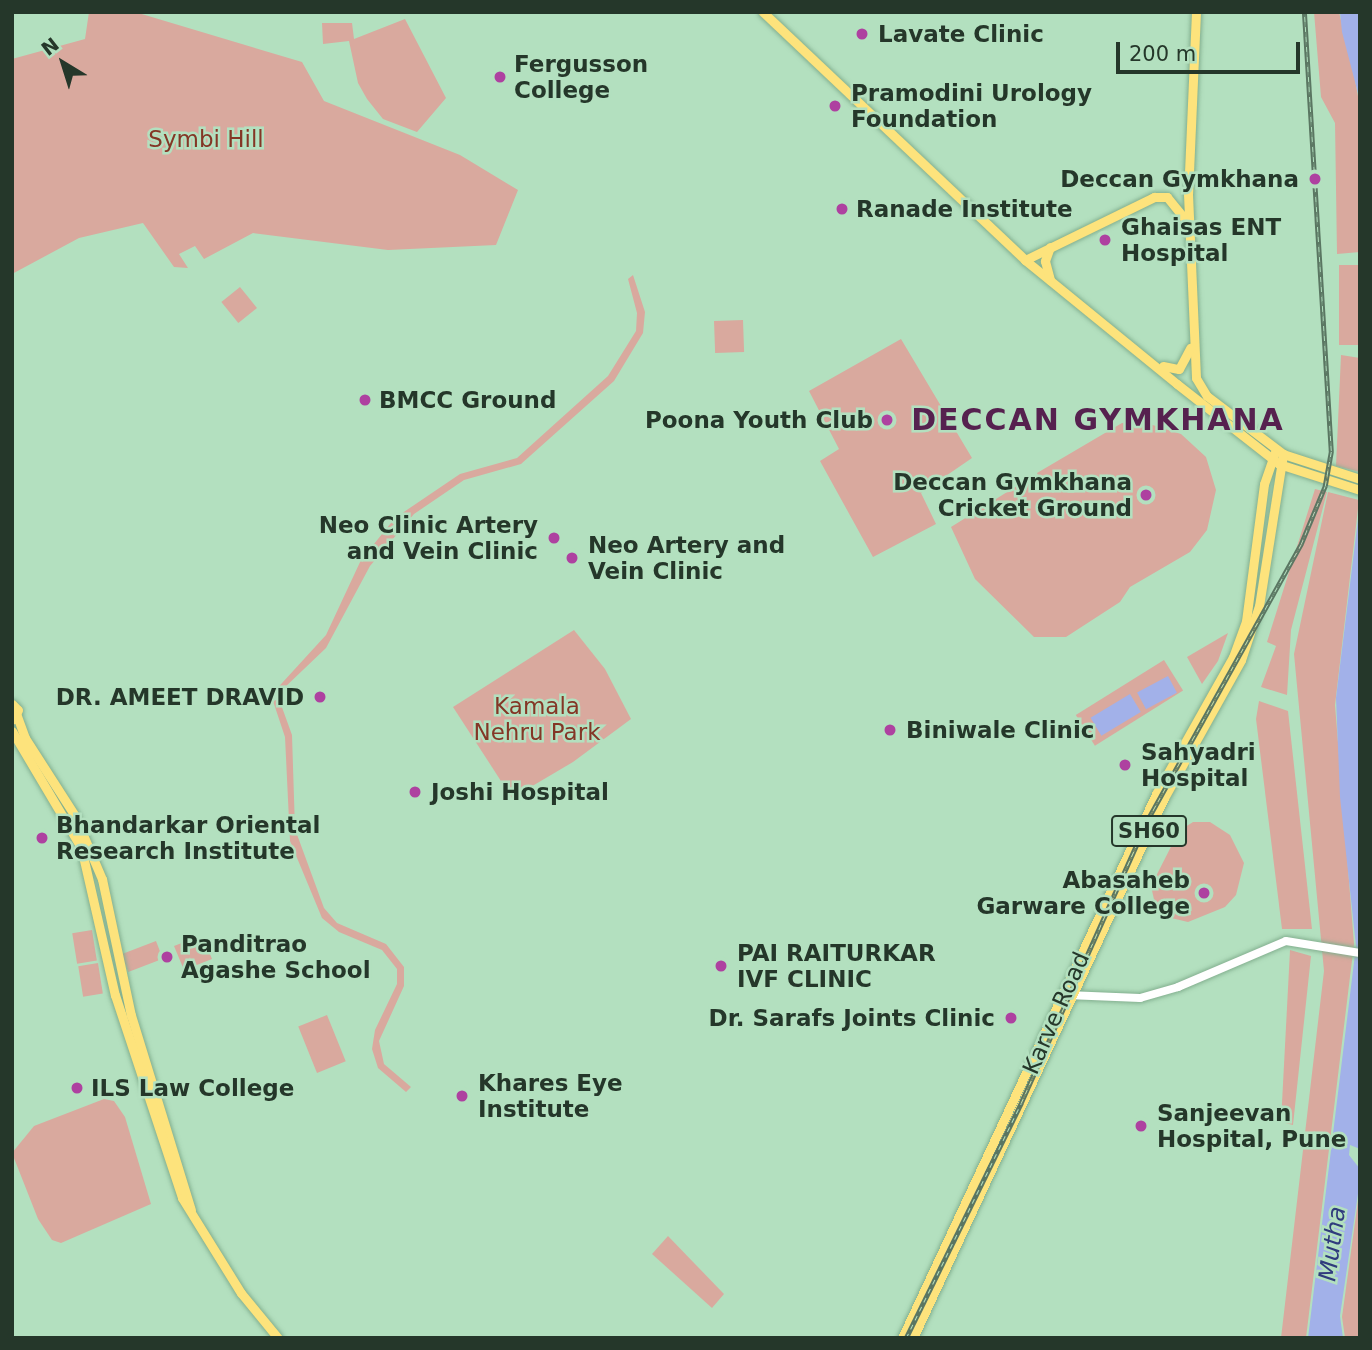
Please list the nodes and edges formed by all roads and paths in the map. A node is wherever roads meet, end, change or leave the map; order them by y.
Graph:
1 (763, 12) edge
2 (1196, 12) edge
3 (1189, 225) junction
4 (1050, 247) junction
5 (1025, 260) junction
6 (1051, 281) junction
7 (1191, 342) junction
8 (1149, 359) junction
9 (1258, 446) junction
10 (1277, 457) junction
11 (1300, 474) junction
12 (1319, 474) junction
13 (1360, 479) edge
14 (1264, 484) junction
15 (1275, 485) junction
16 (1360, 490) edge
17 (12, 704) edge
18 (14, 718) edge
19 (12, 731) edge
20 (1360, 953) edge
21 (1068, 996) junction
22 (191, 1211) junction
23 (278, 1338) edge
24 (902, 1338) edge
25 (913, 1338) edge

1 - 5 main road
2 - 3 main road
3 - 4 main road
3 - 7 main road
4 - 5 main road
4 - 6 main road
5 - 6 main road
6 - 8 main road
7 - 8 main road
7 - 10 main road
8 - 9 main road
9 - 10 main road
9 - 14 main road
10 - 11 main road
10 - 12 main road
10 - 14 main road, Karve Road / SH60
10 - 15 main road, Karve Road / SH60
11 - 12 main road
11 - 15 main road
12 - 13 main road
12 - 16 main road
14 - 21 main road, Karve Road / SH60
15 - 21 main road, Karve Road / SH60
17 - 18 main road
18 - 22 main road
19 - 22 main road
20 - 21 main road
21 - 24 main road, Karve Road / SH60
21 - 25 main road, Karve Road / SH60
22 - 23 main road

